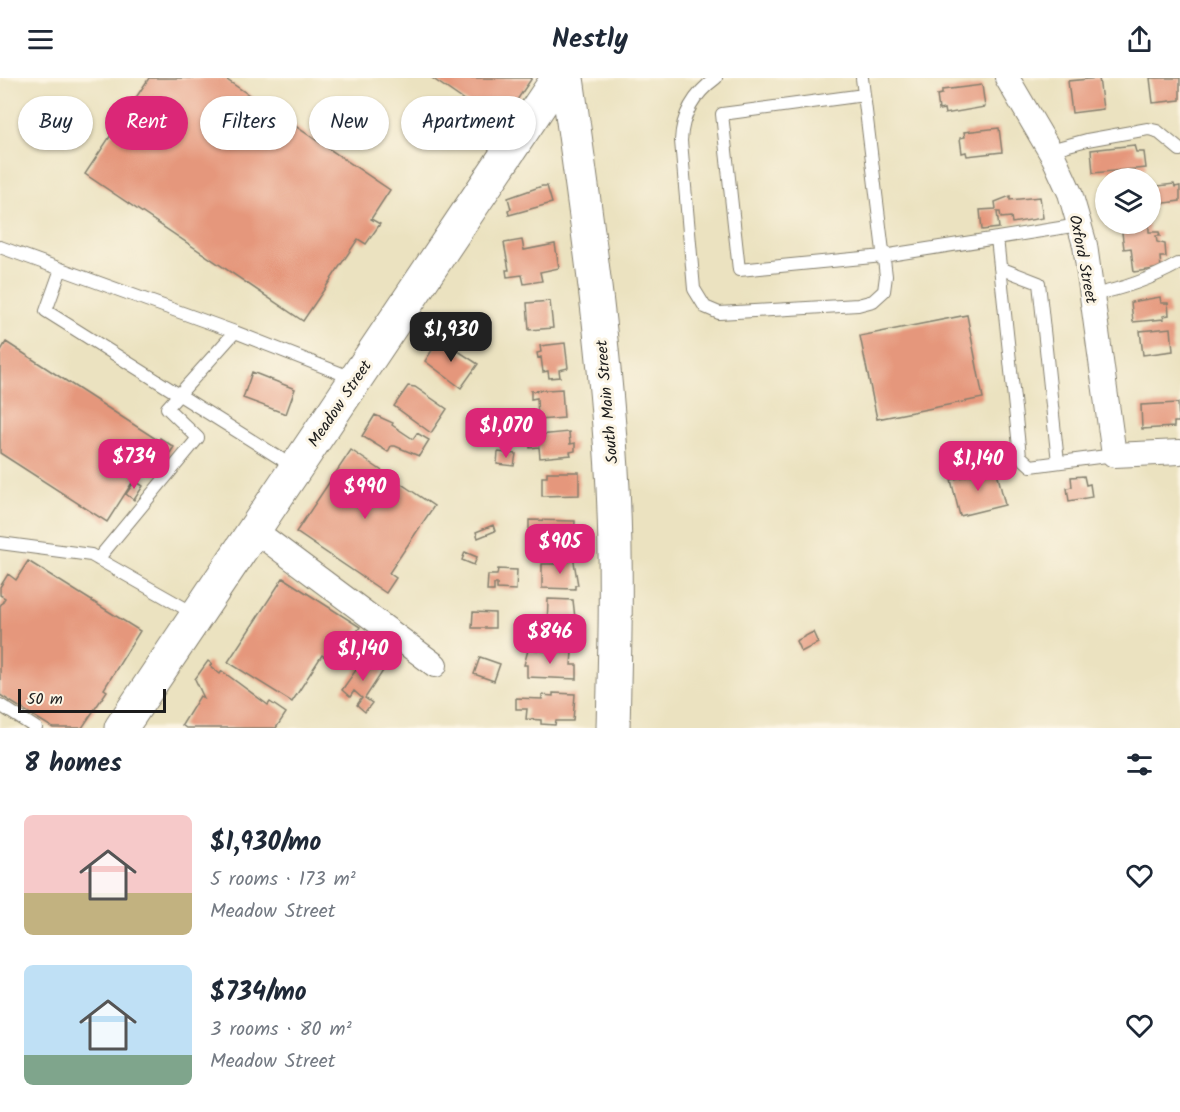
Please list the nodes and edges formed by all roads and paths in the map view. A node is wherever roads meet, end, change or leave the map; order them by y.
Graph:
1 (558, 78) edge
2 (567, 78) edge
3 (716, 78) edge
4 (862, 78) edge
5 (1006, 78) edge
6 (864, 95) junction
7 (1050, 150) junction
8 (1180, 150) edge
9 (1079, 225) junction
10 (997, 238) junction
11 (0, 247) edge
12 (883, 256) junction
13 (1178, 264) dead end
14 (1000, 268) junction
15 (61, 269) junction
16 (1092, 295) junction
17 (235, 332) junction
18 (356, 379) junction
19 (179, 394) junction
20 (1180, 452) edge
21 (1114, 455) junction
22 (1058, 462) junction
23 (296, 468) junction
24 (254, 530) junction
25 (0, 543) edge
26 (98, 559) junction
27 (197, 615) junction
28 (435, 665) dead end
29 (0, 705) edge
30 (36, 728) edge
31 (121, 728) edge
32 (613, 728) edge

1 - 18 main road, Meadow Street
2 - 32 main road, South Main Street
3 - 12 lane
4 - 6 lane
5 - 7 street, Oxford Street
6 - 12 lane
6 - 12 lane
7 - 8 lane
7 - 9 street, Oxford Street
9 - 10 lane
9 - 16 street, Oxford Street
10 - 12 lane
10 - 14 lane
11 - 15 lane
13 - 16 lane
14 - 22 lane
14 - 22 lane
15 - 17 lane
15 - 19 lane
16 - 21 street, Oxford Street
17 - 18 lane
17 - 19 lane
18 - 23 main road, Meadow Street
19 - 23 lane
19 - 26 lane
20 - 21 street
21 - 22 lane
23 - 24 main road, Meadow Street
24 - 27 main road, Meadow Street
24 - 28 street
25 - 26 lane
26 - 27 lane
27 - 31 main road, Meadow Street
29 - 30 lane

